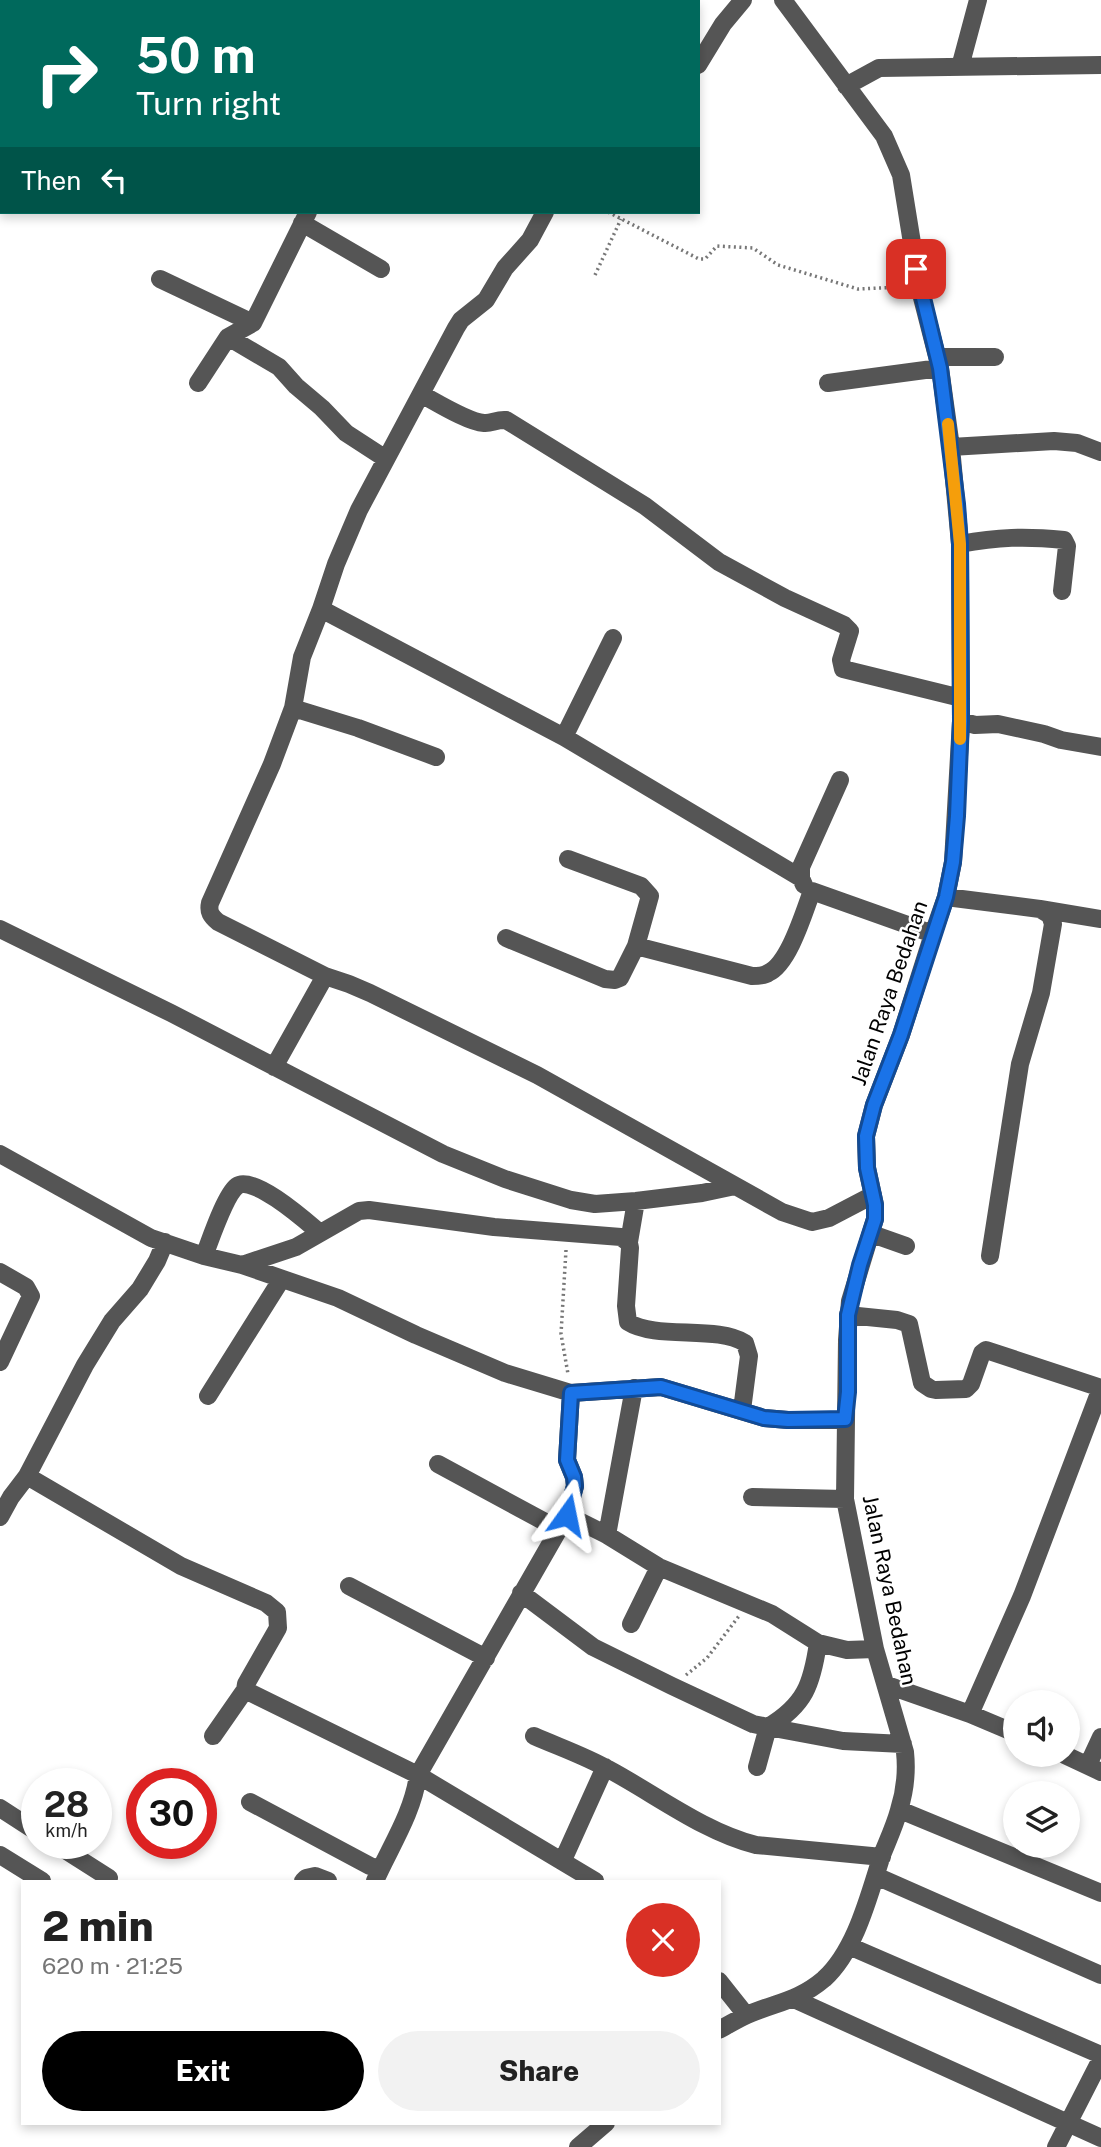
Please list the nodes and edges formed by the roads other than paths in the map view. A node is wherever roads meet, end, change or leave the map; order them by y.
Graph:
1 (743, 0) edge
2 (978, 0) edge
3 (789, 3) edge
4 (700, 62) edge
5 (1101, 65) edge
6 (960, 67) junction
7 (846, 86) junction
8 (544, 214) edge
9 (305, 218) edge
10 (381, 269) dead end
11 (160, 279) dead end
12 (253, 323) junction
13 (228, 337) junction
14 (995, 357) dead end
15 (939, 362) junction
16 (198, 383) dead end
17 (828, 383) dead end
18 (421, 394) junction
19 (951, 447) junction
20 (1101, 452) edge
21 (386, 459) junction
22 (960, 544) junction
23 (1062, 591) dead end
24 (321, 608) junction
25 (613, 638) dead end
26 (961, 698) junction
27 (293, 708) junction
28 (961, 721) junction
29 (564, 737) junction
30 (1101, 747) edge
31 (436, 757) dead end
32 (840, 780) dead end
33 (568, 859) dead end
34 (807, 885) junction
35 (946, 897) junction
36 (1040, 909) junction
37 (1101, 919) edge
38 (0, 929) edge
39 (933, 934) junction
40 (506, 938) dead end
41 (636, 946) junction
42 (325, 976) junction
43 (274, 1068) junction
44 (2, 1160) edge
45 (735, 1186) junction
46 (873, 1195) junction
47 (636, 1201) junction
48 (320, 1233) junction
49 (872, 1234) junction
50 (165, 1242) junction
51 (629, 1242) junction
52 (906, 1246) dead end
53 (204, 1256) junction
54 (990, 1256) dead end
55 (243, 1265) junction
56 (0, 1272) edge
57 (281, 1280) junction
58 (848, 1315) junction
59 (0, 1362) edge
60 (634, 1388) junction
61 (1101, 1388) edge
62 (571, 1393) junction
63 (208, 1396) dead end
64 (742, 1410) junction
65 (845, 1419) junction
66 (438, 1464) dead end
67 (27, 1476) junction
68 (752, 1497) dead end
69 (845, 1499) junction
70 (0, 1517) edge
71 (563, 1522) junction
72 (607, 1535) junction
73 (659, 1567) junction
74 (349, 1586) dead end
75 (521, 1593) junction
76 (631, 1624) dead end
77 (818, 1643) junction
78 (876, 1649) junction
79 (486, 1658) junction
80 (887, 1685) junction
81 (245, 1690) junction
82 (970, 1714) junction
83 (768, 1727) junction
84 (1003, 1728) edge
85 (213, 1736) dead end
86 (534, 1736) dead end
87 (1101, 1737) edge
88 (903, 1744) junction
89 (605, 1767) junction
90 (757, 1767) dead end
91 (1095, 1769) edge
92 (418, 1775) junction
93 (250, 1802) dead end
94 (0, 1808) edge
95 (900, 1810) junction
96 (21, 1822) edge
97 (0, 1855) edge
98 (882, 1857) junction
99 (79, 1859) edge
100 (563, 1860) junction
101 (378, 1873) edge
102 (876, 1876) junction
103 (109, 1878) dead end
104 (40, 1880) edge
105 (304, 1880) edge
106 (325, 1880) edge
107 (593, 1880) edge
108 (1101, 1893) edge
109 (849, 1946) junction
110 (1101, 1975) edge
111 (721, 1984) edge
112 (794, 1999) junction
113 (746, 2015) junction
114 (721, 2029) edge
115 (1101, 2057) edge
116 (1070, 2123) junction
117 (604, 2125) edge
118 (1101, 2138) edge
119 (578, 2147) edge
120 (1056, 2147) edge

1 - 4 street
2 - 6 street
3 - 7 street, Jalan Raya Bedahan
5 - 6 street
6 - 7 street
7 - 15 street, Jalan Raya Bedahan
8 - 18 street
9 - 10 street
9 - 12 street
11 - 12 street
12 - 13 street
13 - 16 street
13 - 21 street
14 - 15 street
15 - 17 street
15 - 19 street, Jalan Raya Bedahan
18 - 21 street
18 - 26 street
19 - 20 street
19 - 22 street, Jalan Raya Bedahan
21 - 24 street
22 - 23 street
22 - 26 street, Jalan Raya Bedahan
24 - 27 street
24 - 29 street
25 - 29 street
26 - 28 street, Jalan Raya Bedahan
27 - 31 street
27 - 42 street
28 - 30 street
28 - 35 street, Jalan Raya Bedahan
29 - 34 street
32 - 34 street
33 - 41 street
34 - 39 street
34 - 41 street
35 - 36 street
35 - 39 street, Jalan Raya Bedahan
36 - 37 street
36 - 54 street
38 - 43 street
39 - 46 street, Jalan Raya Bedahan
40 - 41 street
42 - 43 street
42 - 45 street
43 - 47 street
44 - 50 street
45 - 46 street
45 - 47 street
46 - 49 street, Jalan Raya Bedahan
47 - 51 street
48 - 51 street
48 - 53 street
48 - 55 street
49 - 52 street
49 - 58 street, Jalan Raya Bedahan
50 - 53 street
50 - 67 street
51 - 64 street
53 - 55 street
55 - 57 street
56 - 59 street
57 - 62 street
57 - 63 street
58 - 61 street
58 - 65 street, Jalan Raya Bedahan
60 - 62 street
60 - 64 street
60 - 72 street
61 - 82 street
62 - 71 street
64 - 65 street
65 - 69 street, Jalan Raya Bedahan
66 - 71 street
67 - 70 street
67 - 81 street
68 - 69 street
69 - 78 street, Jalan Raya Bedahan
71 - 72 street
71 - 75 street
72 - 73 street
73 - 76 street
73 - 77 street
74 - 79 street
75 - 79 street
75 - 83 street
77 - 78 street
77 - 83 street
78 - 80 street, Jalan Raya Bedahan
79 - 92 street
80 - 82 street
80 - 88 street, Jalan Raya Bedahan
81 - 85 street
81 - 92 street
82 - 84 street
83 - 88 street
83 - 90 street
86 - 89 street
87 - 91 street
88 - 95 street, Jalan Raya Bedahan
89 - 98 street
89 - 100 street
92 - 100 street
92 - 101 street
93 - 101 street
94 - 96 street
95 - 98 street, Jalan Raya Bedahan
95 - 108 street
97 - 104 street
98 - 102 street, Jalan Raya Bedahan
99 - 103 street
100 - 107 street
102 - 109 street, Jalan Raya Bedahan
102 - 110 street
105 - 106 street
109 - 112 street, Jalan Raya Bedahan
109 - 115 street
111 - 113 street
112 - 113 street, Jalan Raya Bedahan
112 - 116 street
113 - 114 street, Jalan Raya Bedahan
115 - 116 street
116 - 118 street
116 - 120 street
117 - 119 street

